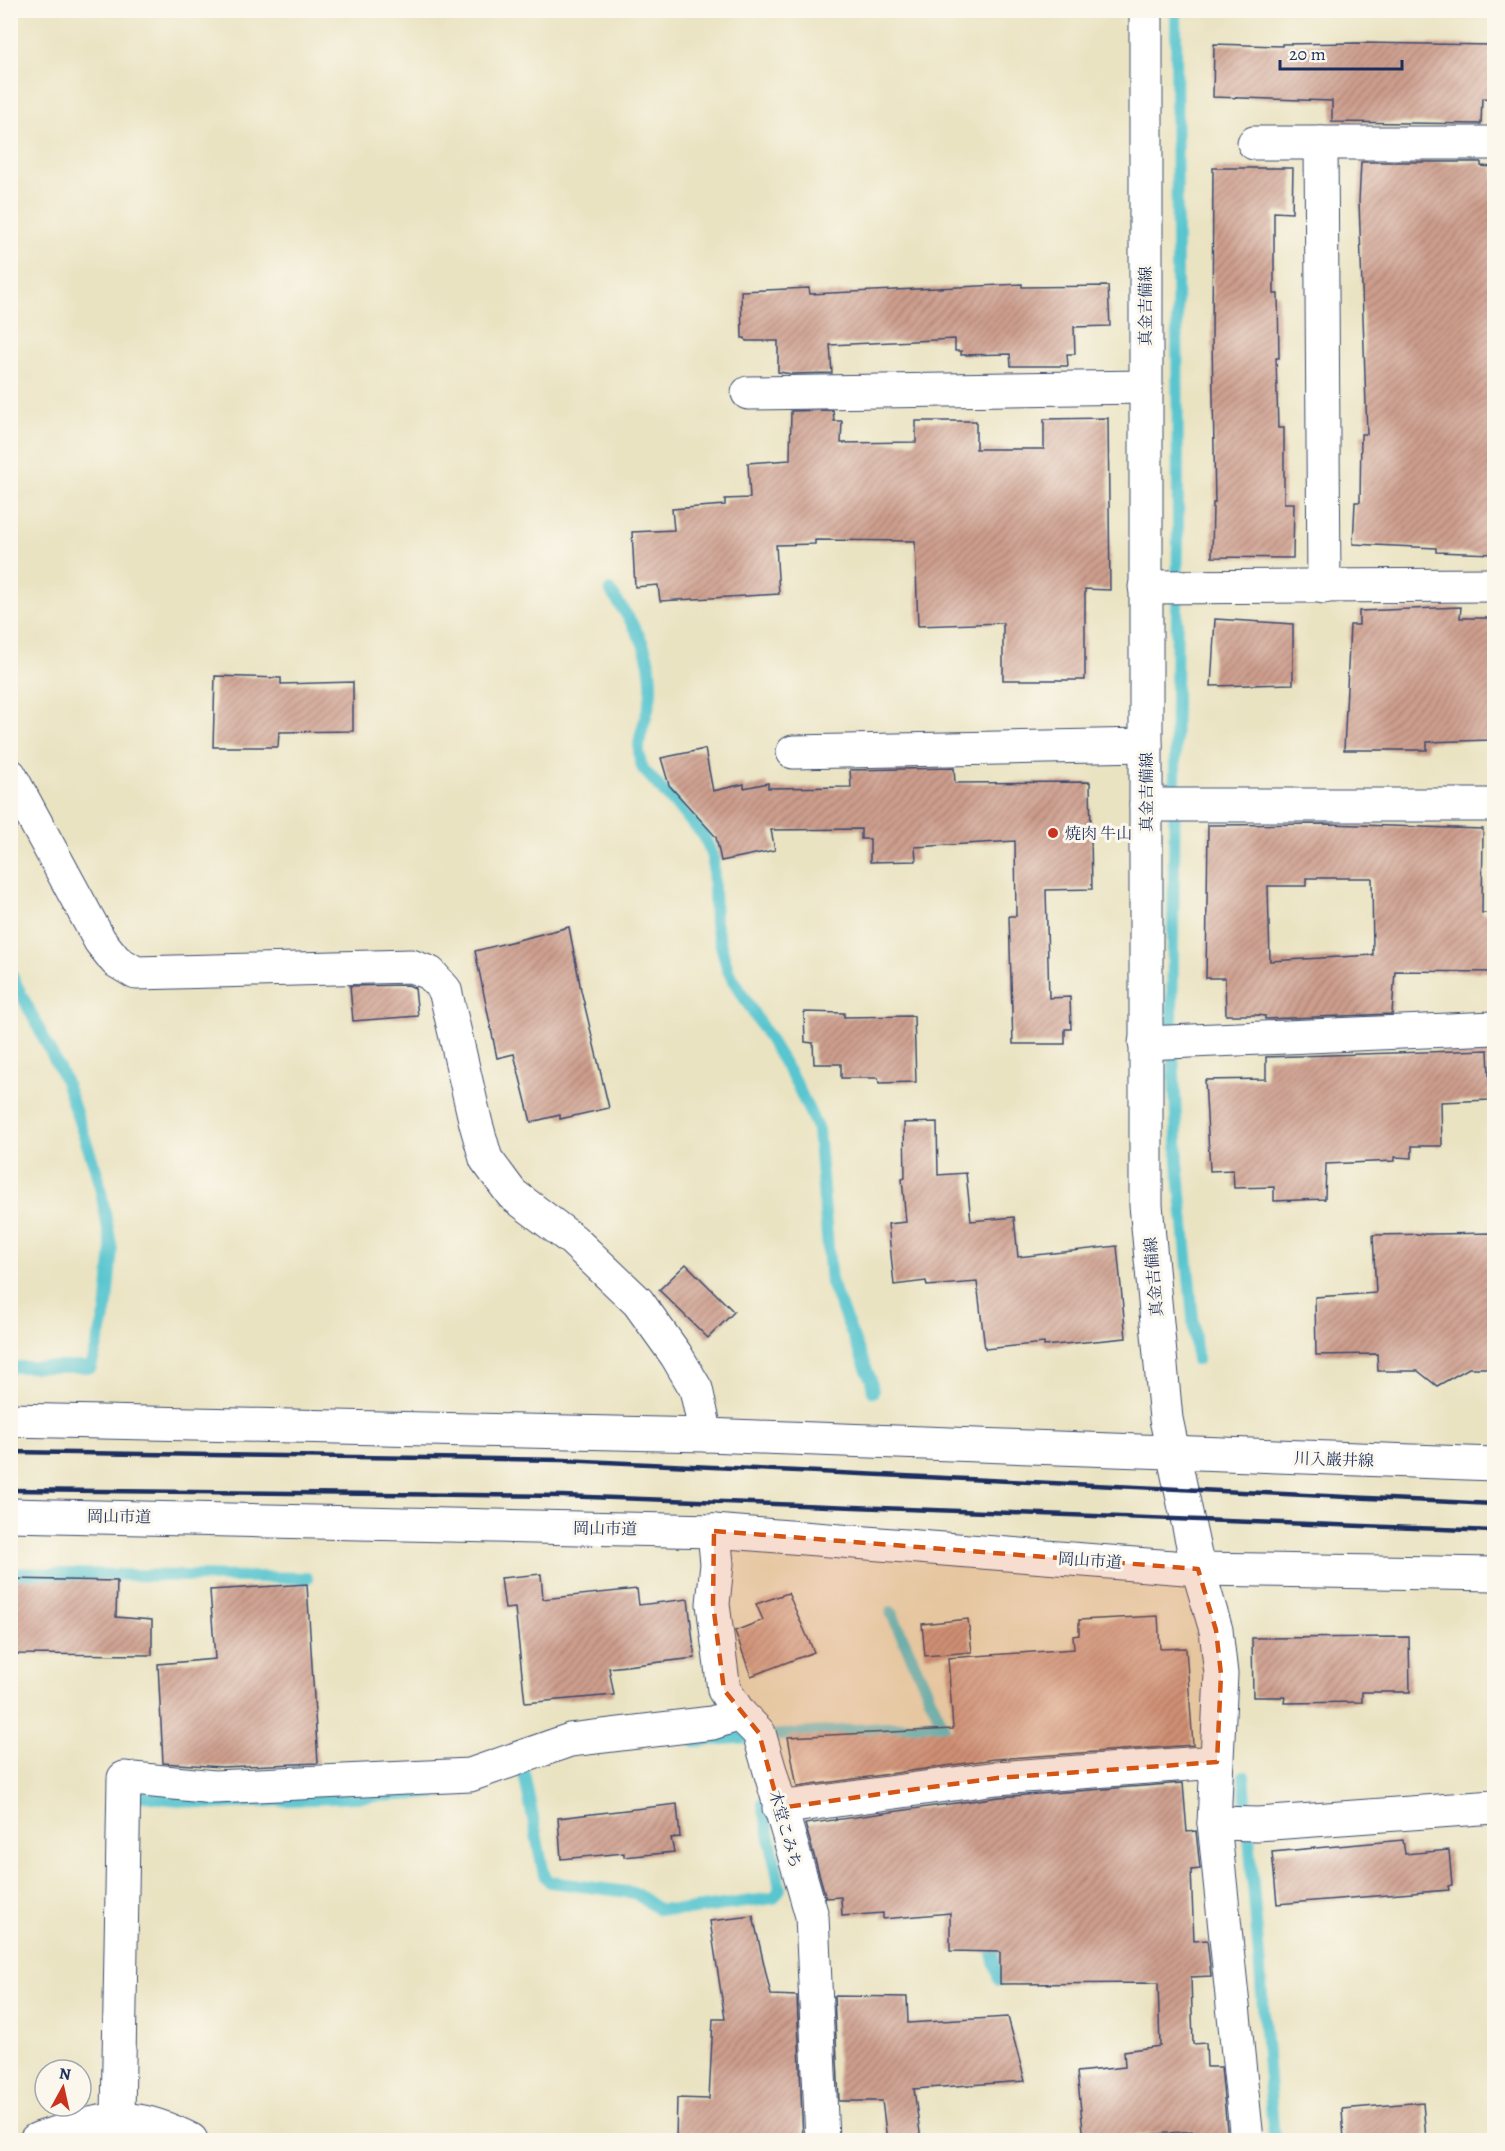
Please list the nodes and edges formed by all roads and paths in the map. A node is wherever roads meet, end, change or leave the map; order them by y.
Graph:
1 (1146, 10) edge
2 (1254, 143) dead end
3 (1322, 143) junction
4 (1494, 144) edge
5 (1145, 387) junction
6 (748, 393) dead end
7 (1494, 585) edge
8 (1155, 587) junction
9 (1324, 587) junction
10 (1146, 745) junction
11 (793, 752) dead end
12 (10, 774) edge
13 (1154, 804) junction
14 (1494, 805) edge
15 (1494, 1028) edge
16 (1166, 1042) junction
17 (10, 1420) edge
18 (706, 1436) junction
19 (1174, 1454) junction
20 (1494, 1464) edge
21 (10, 1515) edge
22 (714, 1531) junction
23 (1198, 1569) junction
24 (1494, 1574) edge
25 (754, 1730) junction
26 (1217, 1762) junction
27 (779, 1808) junction
28 (1494, 1808) edge
29 (1234, 1823) junction
30 (118, 2118) junction
31 (36, 2140) edge
32 (190, 2140) edge
33 (822, 2140) edge
34 (1247, 2140) edge

1 - 5 street, 真金吉備線
2 - 3 street
3 - 4 street
3 - 9 street
5 - 6 street
5 - 8 street, 真金吉備線
7 - 9 street
8 - 9 street
8 - 10 street, 真金吉備線
10 - 11 street
10 - 13 street, 真金吉備線
12 - 18 street
13 - 14 street
13 - 16 street, 真金吉備線
15 - 16 street
16 - 19 street, 真金吉備線
17 - 18 street
18 - 19 street
19 - 20 street, 川入巌井線
19 - 23 street, 真金吉備線
21 - 22 street, 岡山市道
22 - 23 street, 岡山市道
22 - 25 street, 木堂こみち
23 - 24 street
23 - 26 street, 真金吉備線
25 - 27 street, 木堂こみち
25 - 30 street
26 - 27 street
26 - 29 street, 真金吉備線
27 - 33 street, 木堂こみち
28 - 29 street
29 - 34 street, 真金吉備線
30 - 31 street
30 - 32 street

